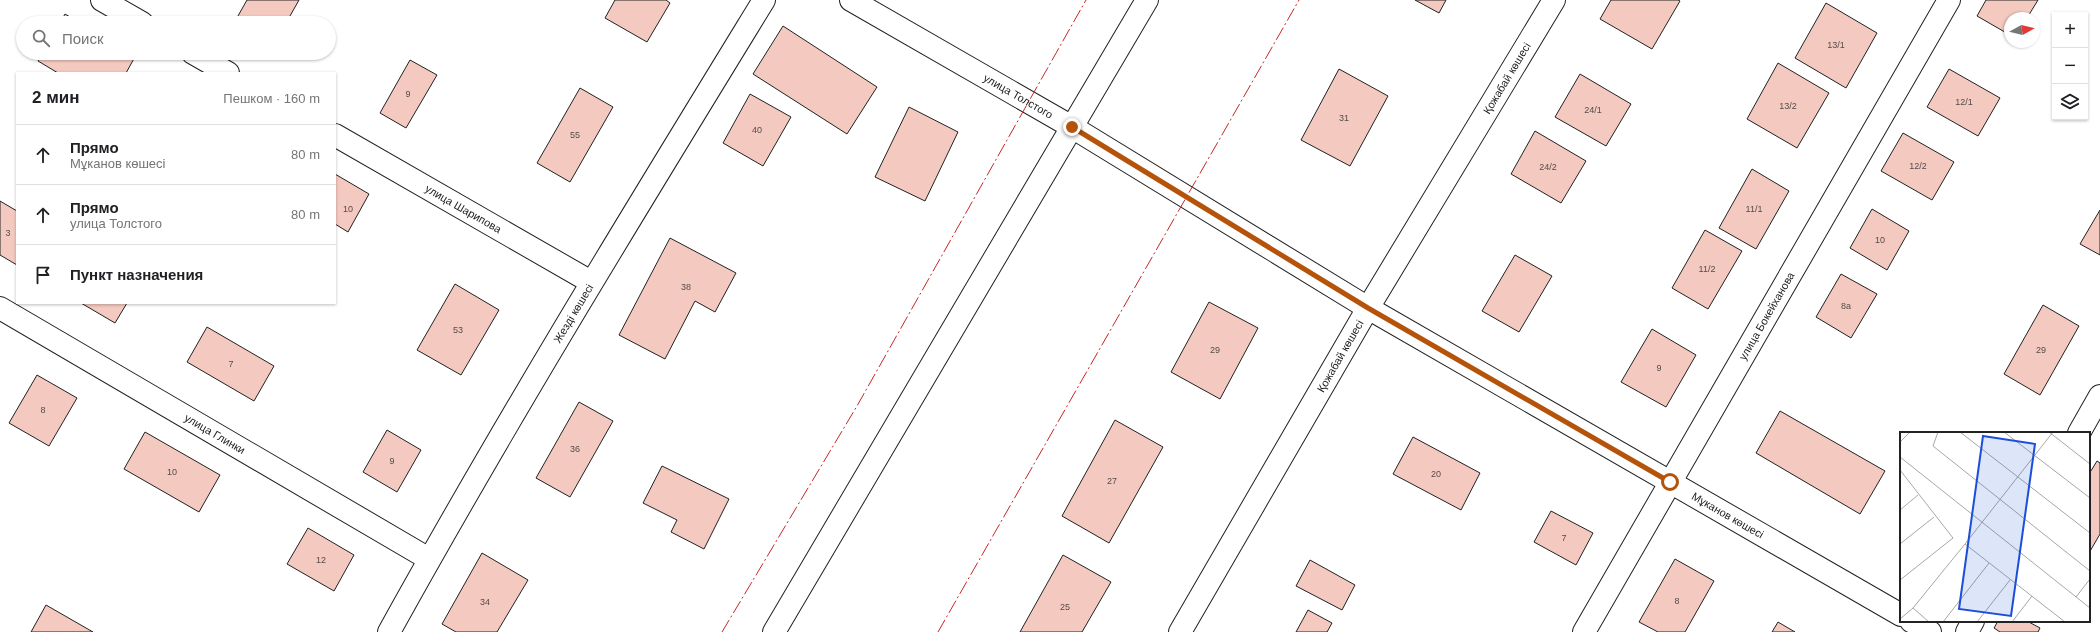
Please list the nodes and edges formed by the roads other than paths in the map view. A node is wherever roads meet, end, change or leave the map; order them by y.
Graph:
1 (102, 0) edge
2 (764, 0) edge
3 (851, 0) edge
4 (1147, 0) edge
5 (1554, 0) edge
6 (1949, 0) edge
7 (130, 16) edge
8 (206, 60) edge
9 (226, 72) edge
10 (1072, 127) junction
11 (336, 136) edge
12 (591, 282) junction
13 (0, 308) edge
14 (1368, 308) junction
15 (2100, 396) edge
16 (2080, 432) edge
17 (1670, 482) junction
18 (430, 559) junction
19 (1900, 615) edge
20 (1913, 622) edge
21 (1972, 622) edge
22 (389, 632) edge
23 (774, 632) edge
24 (1180, 632) edge
25 (1584, 632) edge
26 (1930, 632) edge
27 (1967, 632) edge

1 - 7 street
2 - 12 street, Жезді көшесі
3 - 10 street, улица Толстого
4 - 10 street
5 - 14 street, Қожабай көшесі
6 - 17 street, улица Бокейханова
8 - 9 street
10 - 14 street, улица Толстого
10 - 23 street
11 - 12 street, улица Шарипова
12 - 18 street, Жезді көшесі
13 - 18 street, улица Глинки
14 - 17 street, Мұканов көшесі
14 - 24 street, Қожабай көшесі
15 - 16 street
17 - 19 street, Мұканов көшесі
17 - 25 street, улица Бокейханова
18 - 22 street, Жезді көшесі
20 - 26 street
21 - 27 street

